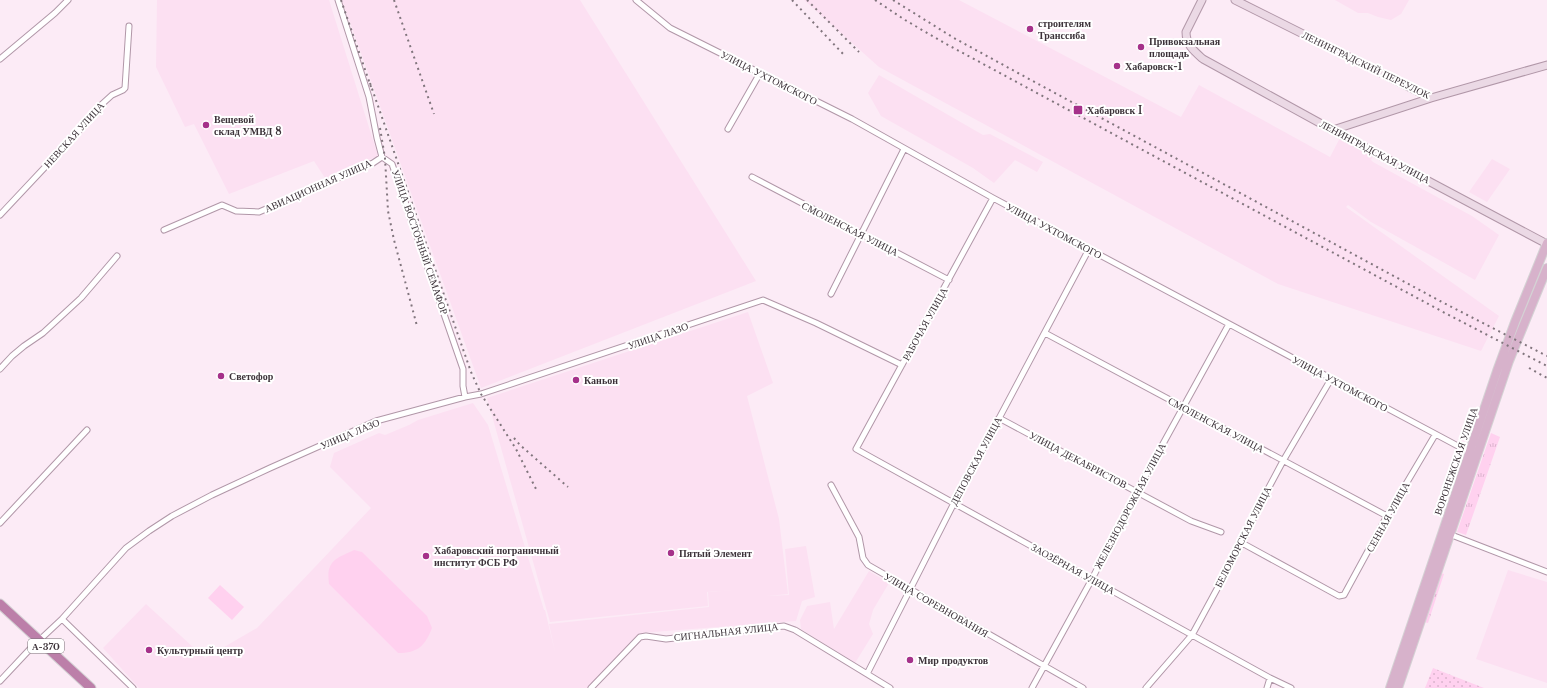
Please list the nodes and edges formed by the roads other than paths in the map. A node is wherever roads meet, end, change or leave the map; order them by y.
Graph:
1 (68, 0) edge
2 (338, 0) edge
3 (636, 0) edge
4 (1202, 0) edge
5 (1235, 0) edge
6 (129, 26) dead end
7 (0, 59) edge
8 (1547, 65) edge
9 (760, 73) junction
10 (1431, 98) junction
11 (728, 129) dead end
12 (1333, 130) junction
13 (904, 149) junction
14 (382, 157) junction
15 (752, 177) dead end
16 (993, 198) junction
17 (0, 215) edge
18 (164, 230) dead end
19 (861, 234) junction
20 (1547, 244) edge
21 (1089, 249) junction
22 (118, 256) dead end
23 (1547, 268) edge
24 (949, 280) junction
25 (831, 294) dead end
26 (1229, 324) junction
27 (1044, 333) junction
28 (902, 365) junction
29 (0, 369) edge
30 (1331, 379) junction
31 (465, 397) junction
32 (1183, 408) junction
33 (999, 418) junction
34 (87, 430) dead end
35 (1435, 435) junction
36 (856, 449) joint
37 (1473, 454) junction
38 (1283, 461) junction
39 (831, 485) dead end
40 (1137, 491) junction
41 (954, 503) junction
42 (1388, 516) junction
43 (0, 523) edge
44 (1221, 532) dead end
45 (1447, 533) junction
46 (1242, 543) junction
47 (1547, 572) edge
48 (1092, 579) junction
49 (910, 591) junction
50 (0, 604) edge
51 (62, 619) junction
52 (1192, 635) junction
53 (40, 640) junction
54 (1044, 666) junction
55 (867, 674) junction
56 (1270, 678) junction
57 (0, 681) edge
58 (91, 688) edge
59 (133, 688) edge
60 (591, 688) edge
61 (890, 688) edge
62 (1032, 688) edge
63 (1083, 688) edge
64 (1146, 688) edge
65 (1267, 688) edge
66 (1292, 688) edge
67 (1390, 688) edge
68 (1398, 688) edge

1 - 7 street
2 - 14 street, УЛИЦА ВОСТОЧНЫЙ СЕМАФОР
3 - 9 street, УЛИЦА УХТОМСКОГО
4 - 12 street, ЛЕНИНГРАДСКАЯ УЛИЦА
5 - 10 street, ЛЕНИНГРАДСКИЙ ПЕРЕУЛОК
6 - 17 street, НЕВСКАЯ УЛИЦА
8 - 10 street, ЛЕНИНГРАДСКИЙ ПЕРЕУЛОК
9 - 11 street
9 - 13 street, УЛИЦА УХТОМСКОГО
10 - 12 street
12 - 20 street, ЛЕНИНГРАДСКАЯ УЛИЦА
13 - 16 street, УЛИЦА УХТОМСКОГО
13 - 19 street
14 - 18 street, АВИАЦИОННАЯ УЛИЦА
14 - 31 street, УЛИЦА ВОСТОЧНЫЙ СЕМАФОР
15 - 19 street, СМОЛЕНСКАЯ УЛИЦА
16 - 21 street, УЛИЦА УХТОМСКОГО
16 - 24 street, РАБОЧАЯ УЛИЦА
19 - 24 street, СМОЛЕНСКАЯ УЛИЦА
19 - 25 street
20 - 37 main road, ВОРОНЕЖСКАЯ УЛИЦА
21 - 26 street, УЛИЦА УХТОМСКОГО
21 - 27 street, ДЕПОВСКАЯ УЛИЦА
22 - 29 street
23 - 37 main road, ВОРОНЕЖСКАЯ УЛИЦА
24 - 28 street, РАБОЧАЯ УЛИЦА
26 - 30 street, УЛИЦА УХТОМСКОГО
26 - 32 street, ЖЕЛЕЗНОДОРОЖНАЯ УЛИЦА
27 - 32 street, СМОЛЕНСКАЯ УЛИЦА
27 - 33 street, ДЕПОВСКАЯ УЛИЦА
28 - 31 street, УЛИЦА ЛАЗО
28 - 36 street, РАБОЧАЯ УЛИЦА
30 - 35 street, УЛИЦА УХТОМСКОГО
30 - 38 street, БЕЛОМОРСКАЯ УЛИЦА
31 - 51 street, УЛИЦА ЛАЗО
32 - 38 street, СМОЛЕНСКАЯ УЛИЦА
32 - 40 street, ЖЕЛЕЗНОДОРОЖНАЯ УЛИЦА
33 - 40 street, УЛИЦА ДЕКАБРИСТОВ
33 - 41 street, ДЕПОВСКАЯ УЛИЦА
34 - 43 street
35 - 37 street, УЛИЦА УХТОМСКОГО
35 - 42 street, СЕННАЯ УЛИЦА
36 - 41 street, ЗАОЗЁРНАЯ УЛИЦА
37 - 45 main road, ВОРОНЕЖСКАЯ УЛИЦА
38 - 42 street, СМОЛЕНСКАЯ УЛИЦА
38 - 46 street, БЕЛОМОРСКАЯ УЛИЦА
39 - 49 street, УЛИЦА СОРЕВНОВАНИЯ
40 - 44 street, УЛИЦА ДЕКАБРИСТОВ
40 - 48 street, ЖЕЛЕЗНОДОРОЖНАЯ УЛИЦА
41 - 48 street, ЗАОЗЁРНАЯ УЛИЦА
41 - 49 street, ДЕПОВСКАЯ УЛИЦА
42 - 46 street, СЕННАЯ УЛИЦА
45 - 47 street
45 - 67 main road, ВОРОНЕЖСКАЯ УЛИЦА
45 - 68 main road, ВОРОНЕЖСКАЯ УЛИЦА
46 - 52 street, БЕЛОМОРСКАЯ УЛИЦА
48 - 52 street, ЗАОЗЁРНАЯ УЛИЦА
48 - 54 street, ЖЕЛЕЗНОДОРОЖНАЯ УЛИЦА
49 - 54 street, УЛИЦА СОРЕВНОВАНИЯ
49 - 55 street, ДЕПОВСКАЯ УЛИЦА
50 - 53 highway, А-370
51 - 53 street, УЛИЦА ЛАЗО
51 - 59 street
52 - 56 street, ЗАОЗЁРНАЯ УЛИЦА
52 - 64 street, БЕЛОМОРСКАЯ УЛИЦА
53 - 57 street, УЛИЦА ЛАЗО
53 - 58 highway, А-370
54 - 62 street, ЖЕЛЕЗНОДОРОЖНАЯ УЛИЦА
54 - 63 street, УЛИЦА СОРЕВНОВАНИЯ
55 - 60 street, СИГНАЛЬНАЯ УЛИЦА
55 - 61 street, СИГНАЛЬНАЯ УЛИЦА
56 - 65 street
56 - 66 street, ЗАОЗЁРНАЯ УЛИЦА

